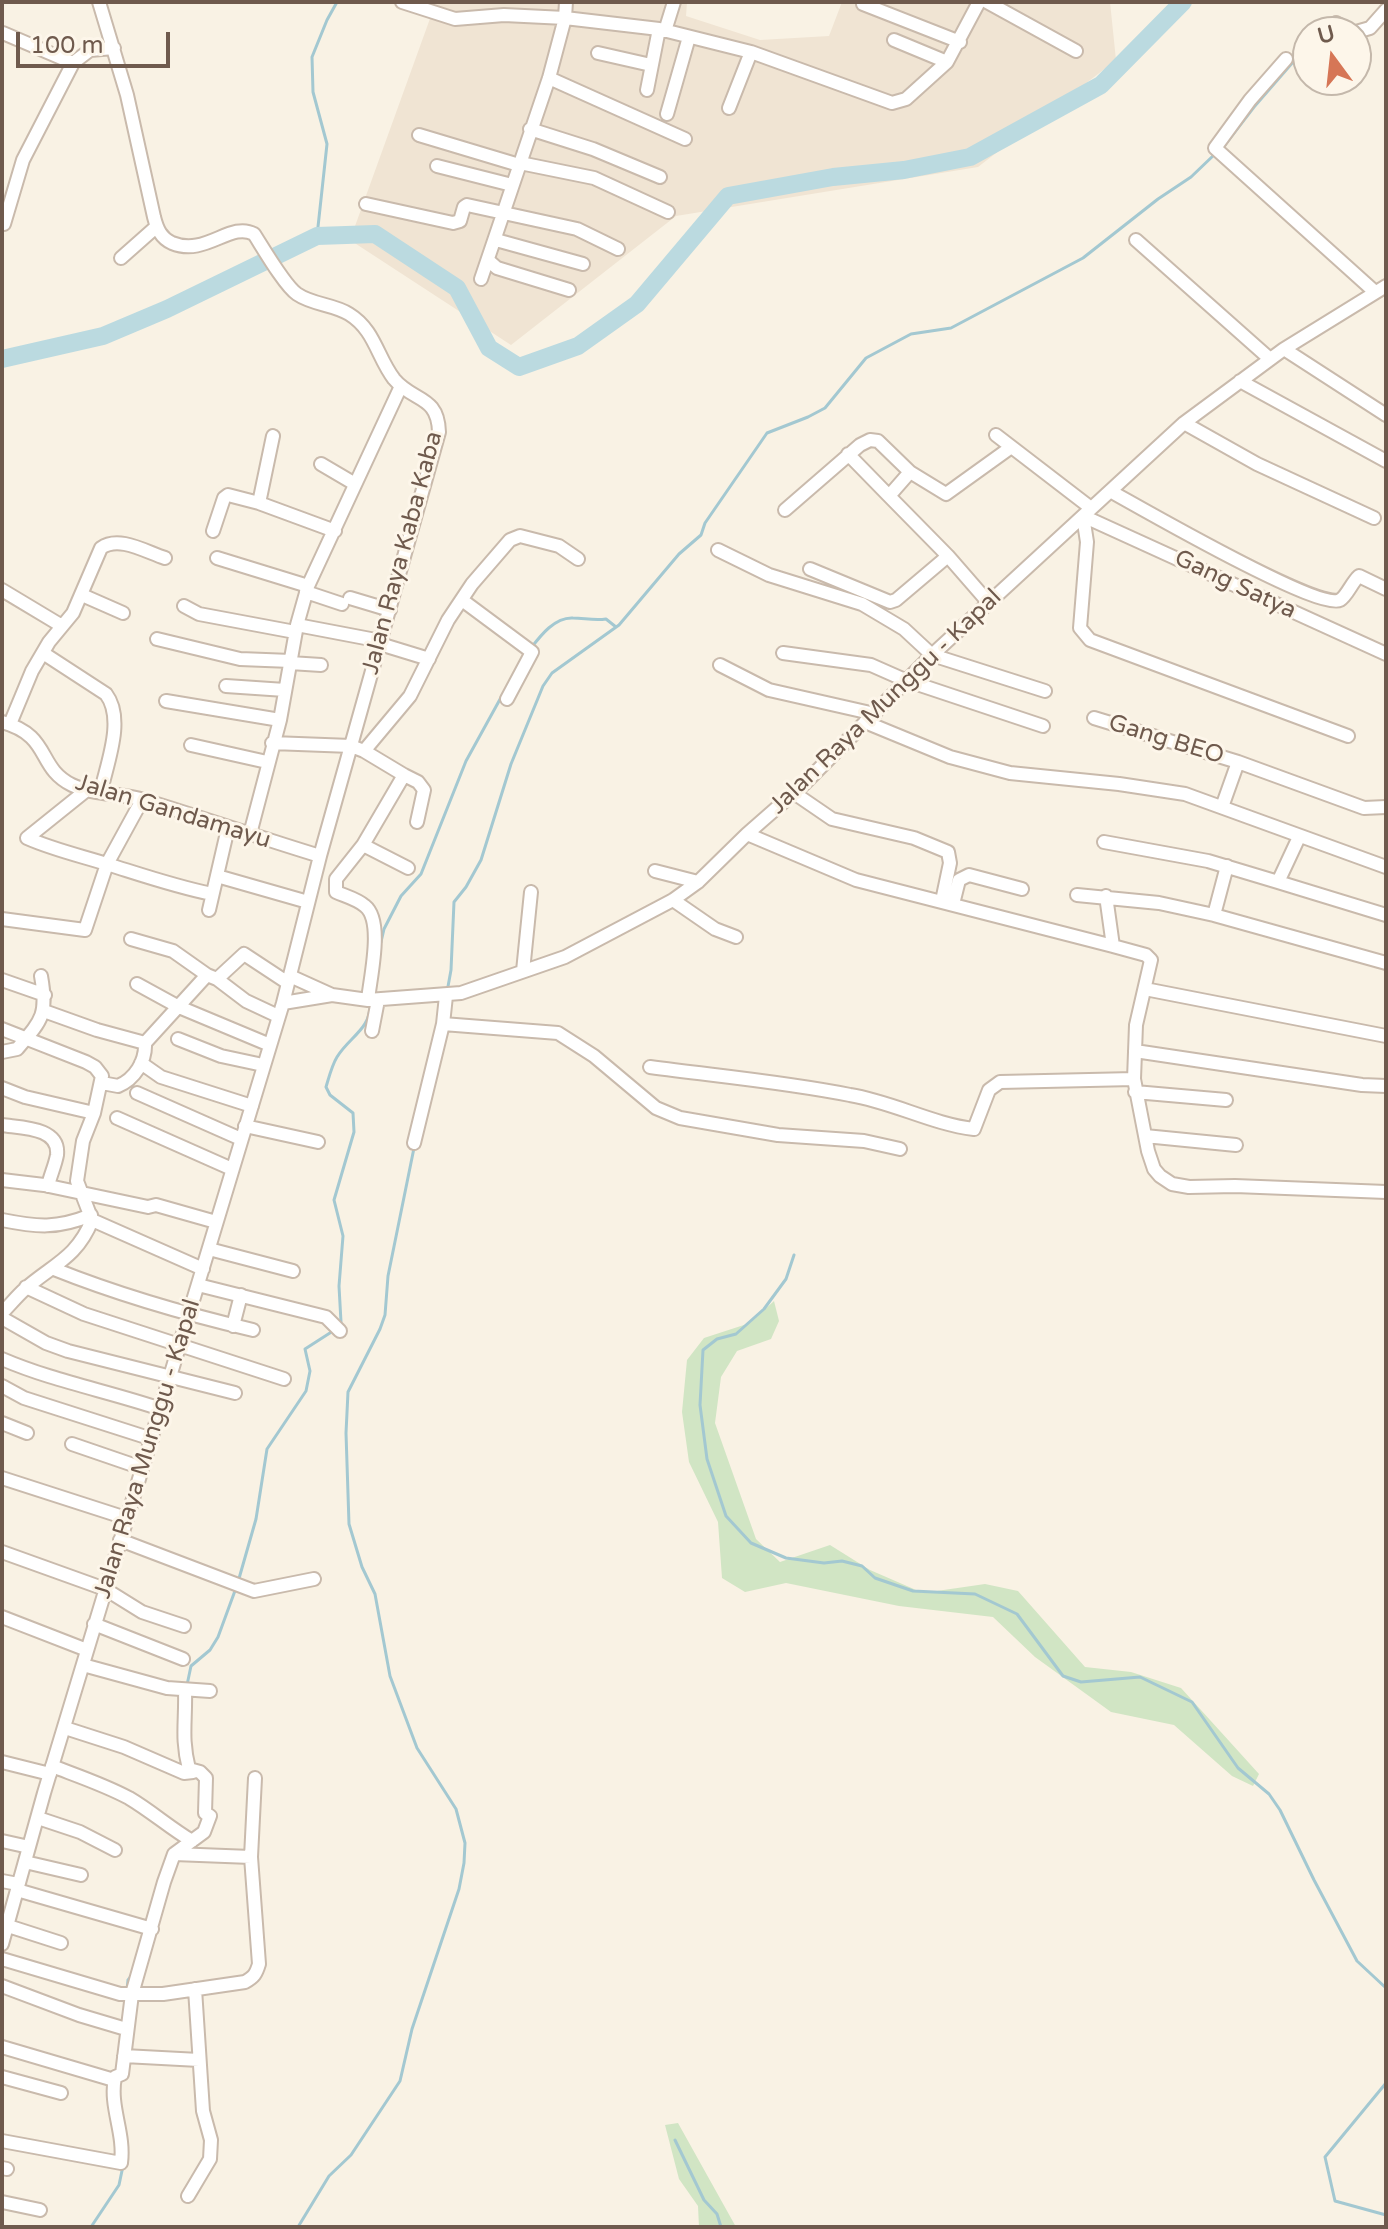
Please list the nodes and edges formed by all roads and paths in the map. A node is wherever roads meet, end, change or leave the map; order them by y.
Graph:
1 (99, 2) edge
2 (566, 2) edge
3 (674, 2) edge
4 (979, 2) edge
5 (987, 2) edge
6 (411, 3) edge
7 (863, 4) dead end
8 (1386, 10) edge
9 (565, 18) junction
10 (1372, 26) edge
11 (662, 30) junction
12 (3, 33) edge
13 (689, 37) junction
14 (894, 40) dead end
15 (960, 42) junction
16 (114, 48) junction
17 (1076, 51) dead end
18 (751, 52) junction
19 (598, 53) dead end
20 (1286, 59) dead end
21 (947, 62) junction
22 (73, 63) junction
23 (651, 65) junction
24 (549, 78) junction
25 (647, 90) dead end
26 (729, 108) dead end
27 (667, 114) dead end
28 (530, 129) junction
29 (419, 135) dead end
30 (685, 139) dead end
31 (519, 164) junction
32 (437, 166) dead end
33 (660, 177) dead end
34 (512, 185) junction
35 (366, 204) dead end
36 (505, 212) junction
37 (668, 212) dead end
38 (4, 224) dead end
39 (156, 227) junction
40 (496, 240) junction
41 (1136, 240) dead end
42 (618, 249) dead end
43 (121, 258) dead end
44 (489, 261) junction
45 (583, 264) dead end
46 (481, 279) dead end
47 (1380, 289) edge
48 (569, 290) dead end
49 (1284, 349) junction
50 (1270, 359) junction
51 (1240, 381) junction
52 (401, 386) junction
53 (1386, 415) edge
54 (1184, 423) junction
55 (996, 435) dead end
56 (273, 436) dead end
57 (1010, 448) junction
58 (848, 454) junction
59 (1386, 461) edge
60 (321, 464) dead end
61 (910, 472) junction
62 (355, 484) junction
63 (1110, 491) junction
64 (889, 496) junction
65 (259, 503) junction
66 (785, 510) dead end
67 (1087, 512) junction
68 (1374, 518) dead end
69 (213, 531) dead end
70 (335, 531) junction
71 (718, 550) dead end
72 (948, 556) junction
73 (165, 558) dead end
74 (217, 558) dead end
75 (578, 559) dead end
76 (810, 569) dead end
77 (307, 589) junction
78 (1386, 589) edge
79 (2, 590) edge
80 (82, 595) junction
81 (462, 600) junction
82 (988, 602) junction
83 (184, 606) dead end
84 (390, 610) junction
85 (123, 613) dead end
86 (62, 626) junction
87 (296, 628) junction
88 (157, 639) dead end
89 (381, 643) junction
90 (43, 653) junction
91 (783, 653) dead end
92 (1386, 654) edge
93 (932, 655) junction
94 (429, 659) junction
95 (290, 662) junction
96 (321, 665) dead end
97 (720, 665) dead end
98 (905, 680) junction
99 (226, 686) dead end
100 (285, 690) junction
101 (1045, 691) dead end
102 (507, 699) dead end
103 (166, 701) dead end
104 (870, 718) junction
105 (1094, 718) dead end
106 (280, 720) junction
107 (6, 723) edge
108 (1043, 726) dead end
109 (1348, 736) dead end
110 (272, 743) junction
111 (191, 745) dead end
112 (358, 749) junction
113 (267, 762) junction
114 (1238, 762) junction
115 (404, 775) junction
116 (94, 790) junction
117 (794, 793) junction
118 (142, 800) junction
119 (1222, 807) junction
120 (1386, 807) edge
121 (417, 822) dead end
122 (228, 828) junction
123 (250, 834) junction
124 (747, 834) junction
125 (1299, 837) junction
126 (1104, 842) dead end
127 (363, 845) junction
128 (320, 856) junction
129 (107, 864) junction
130 (1227, 866) junction
131 (1386, 867) edge
132 (408, 868) dead end
133 (655, 871) dead end
134 (316, 872) junction
135 (217, 876) junction
136 (336, 879) junction
137 (698, 882) junction
138 (1278, 882) junction
139 (1022, 889) dead end
140 (531, 892) dead end
141 (212, 894) junction
142 (1077, 895) dead end
143 (1106, 896) junction
144 (673, 900) junction
145 (308, 902) junction
146 (948, 903) junction
147 (209, 910) dead end
148 (1214, 915) junction
149 (1386, 915) edge
150 (2, 919) edge
151 (736, 937) dead end
152 (131, 939) dead end
153 (1113, 946) junction
154 (1386, 963) edge
155 (523, 971) junction
156 (41, 976) dead end
157 (212, 977) junction
158 (2, 980) edge
159 (289, 980) junction
160 (137, 984) dead end
161 (1145, 989) junction
162 (45, 995) junction
163 (332, 995) junction
164 (373, 1000) junction
165 (446, 1000) junction
166 (283, 1003) junction
167 (179, 1007) junction
168 (44, 1011) junction
169 (278, 1016) junction
170 (443, 1024) junction
171 (2, 1029) edge
172 (372, 1031) dead end
173 (1386, 1036) edge
174 (26, 1038) junction
175 (178, 1039) dead end
176 (145, 1043) junction
177 (270, 1045) junction
178 (1135, 1051) junction
179 (2, 1052) edge
180 (144, 1065) junction
181 (263, 1065) junction
182 (650, 1067) dead end
183 (102, 1083) junction
184 (1134, 1085) junction
185 (1386, 1086) edge
186 (2, 1088) edge
187 (137, 1093) dead end
188 (1226, 1100) dead end
189 (252, 1106) junction
190 (94, 1113) junction
191 (117, 1118) dead end
192 (2, 1125) edge
193 (243, 1132) junction
194 (1145, 1136) junction
195 (318, 1142) dead end
196 (414, 1143) dead end
197 (1236, 1145) dead end
198 (900, 1149) dead end
199 (232, 1169) junction
200 (2, 1180) edge
201 (48, 1186) junction
202 (1386, 1192) edge
203 (83, 1193) junction
204 (91, 1218) junction
205 (2, 1220) edge
206 (216, 1222) junction
207 (209, 1249) junction
208 (54, 1269) junction
209 (203, 1269) junction
210 (293, 1271) dead end
211 (198, 1285) junction
212 (26, 1287) junction
213 (241, 1295) junction
214 (190, 1315) junction
215 (2, 1316) edge
216 (233, 1326) junction
217 (253, 1330) dead end
218 (340, 1331) dead end
219 (181, 1345) junction
220 (2, 1359) edge
221 (170, 1379) junction
222 (284, 1379) dead end
223 (2, 1386) edge
224 (235, 1393) dead end
225 (161, 1409) junction
226 (3, 1427) edge
227 (27, 1433) dead end
228 (152, 1439) junction
229 (72, 1444) dead end
230 (142, 1468) junction
231 (2, 1478) edge
232 (126, 1518) junction
233 (120, 1540) junction
234 (2, 1552) edge
235 (314, 1579) dead end
236 (105, 1589) junction
237 (2, 1617) edge
238 (94, 1624) junction
239 (184, 1626) dead end
240 (87, 1650) junction
241 (183, 1659) dead end
242 (83, 1665) junction
243 (185, 1691) junction
244 (210, 1691) dead end
245 (65, 1728) junction
246 (2, 1762) edge
247 (51, 1770) junction
248 (193, 1772) junction
249 (255, 1778) dead end
250 (38, 1818) junction
251 (2, 1841) edge
252 (192, 1841) junction
253 (29, 1847) junction
254 (115, 1850) dead end
255 (174, 1854) junction
256 (251, 1857) junction
257 (25, 1862) junction
258 (81, 1875) dead end
259 (2, 1881) edge
260 (18, 1887) junction
261 (5, 1924) edge
262 (152, 1929) junction
263 (61, 1943) dead end
264 (2, 1944) edge
265 (2, 1959) edge
266 (2, 1986) edge
267 (195, 1989) junction
268 (132, 1994) junction
269 (126, 2029) junction
270 (2, 2047) edge
271 (124, 2056) junction
272 (199, 2060) junction
273 (2, 2077) edge
274 (114, 2080) junction
275 (61, 2093) dead end
276 (2, 2141) edge
277 (188, 2196) dead end
278 (2, 2202) edge
279 (40, 2210) dead end

1 - 16 street
2 - 9 street
3 - 11 street
4 - 15 street
5 - 17 street
6 - 9 street
7 - 15 street
8 - 10 street
9 - 11 street
9 - 24 street
11 - 13 street
11 - 23 street
12 - 22 street
13 - 18 street
13 - 27 street
14 - 21 street
15 - 21 street
16 - 22 street
16 - 39 street
18 - 21 street
18 - 26 street
19 - 23 street
20 - 47 street
22 - 38 street
23 - 25 street
24 - 28 street
24 - 30 street
28 - 31 street
28 - 33 street
29 - 31 street
31 - 34 street
31 - 37 street
32 - 34 street
34 - 36 street
35 - 36 street
36 - 40 street
36 - 42 street
39 - 43 street
39 - 52 street, Jalan Raya Kaba Kaba
40 - 44 street
40 - 45 street
41 - 50 street
44 - 46 street
44 - 48 street
47 - 49 street, Jalan Raya Munggu - Kapal
49 - 50 street, Jalan Raya Munggu - Kapal
49 - 53 street
50 - 51 street, Jalan Raya Munggu - Kapal
51 - 54 street, Jalan Raya Munggu - Kapal
51 - 59 street
52 - 62 street
52 - 84 street, Jalan Raya Kaba Kaba
54 - 63 street, Jalan Raya Munggu - Kapal
54 - 68 street
55 - 57 street, Gang Satya
56 - 65 street
57 - 61 street
57 - 67 street, Gang Satya
58 - 61 street
58 - 64 street
58 - 66 street
60 - 62 street
61 - 64 street
62 - 70 street
63 - 67 street, Jalan Raya Munggu - Kapal
63 - 78 street
64 - 72 street
65 - 69 street
65 - 70 street
67 - 82 street, Jalan Raya Munggu - Kapal
67 - 92 street, Gang Satya
67 - 109 street
70 - 77 street
71 - 93 street
72 - 76 street
72 - 82 street
73 - 80 street
74 - 77 street
75 - 81 street
77 - 84 street
77 - 87 street
79 - 86 street
80 - 85 street
80 - 86 street
81 - 94 street
81 - 102 street
82 - 93 street, Jalan Raya Munggu - Kapal
83 - 87 street
84 - 89 street, Jalan Raya Kaba Kaba
86 - 90 street
87 - 89 street
87 - 95 street
88 - 95 street
89 - 94 street
89 - 112 street, Jalan Raya Kaba Kaba
90 - 107 street
90 - 116 street
91 - 98 street
93 - 98 street, Jalan Raya Munggu - Kapal
93 - 101 street
94 - 112 street
95 - 96 street
95 - 100 street
97 - 104 street
98 - 104 street, Jalan Raya Munggu - Kapal
98 - 108 street
99 - 100 street
100 - 106 street
103 - 106 street
104 - 117 street, Jalan Raya Munggu - Kapal
104 - 119 street
105 - 114 street, Gang BEO
106 - 110 street
107 - 116 street, Jalan Gandamayu
110 - 112 street
110 - 113 street
111 - 113 street
112 - 115 street
112 - 128 street, Jalan Raya Kaba Kaba
113 - 123 street
114 - 119 street
114 - 120 street, Gang BEO
115 - 121 street
115 - 127 street
116 - 118 street, Jalan Gandamayu
116 - 129 street
117 - 124 street, Jalan Raya Munggu - Kapal
117 - 146 street
118 - 122 street, Jalan Gandamayu
118 - 129 street
119 - 125 street
122 - 123 street, Jalan Gandamayu
122 - 135 street
123 - 128 street, Jalan Gandamayu
124 - 137 street, Jalan Raya Munggu - Kapal
124 - 146 street
125 - 131 street
125 - 138 street
126 - 130 street
127 - 132 street
127 - 136 street
128 - 134 street, Jalan Raya Kaba Kaba
129 - 141 street
129 - 150 street
130 - 138 street
130 - 148 street
133 - 137 street
134 - 136 street
134 - 145 street, Jalan Raya Kaba Kaba
135 - 141 street
135 - 145 street
136 - 164 street
137 - 144 street, Jalan Raya Munggu - Kapal
138 - 149 street
139 - 146 street
140 - 155 street
141 - 147 street
142 - 143 street
143 - 148 street
143 - 153 street
144 - 151 street
144 - 155 street, Jalan Raya Munggu - Kapal
145 - 159 street, Jalan Raya Kaba Kaba
146 - 153 street
148 - 154 street
152 - 157 street
153 - 161 street
155 - 165 street, Jalan Raya Munggu - Kapal
156 - 162 street
157 - 159 street, Jalan Raya Munggu - Kapal
157 - 167 street
157 - 169 street
158 - 162 street
159 - 163 street, Jalan Raya Munggu - Kapal
159 - 166 street, Jalan Raya Kaba Kaba
160 - 167 street
161 - 173 street
161 - 178 street
162 - 168 street
163 - 164 street, Jalan Raya Munggu - Kapal
163 - 166 street, Jalan Raya Munggu - Kapal
164 - 165 street, Jalan Raya Munggu - Kapal
164 - 172 street
165 - 170 street
166 - 169 street, Jalan Raya Munggu - Kapal
167 - 176 street
167 - 177 street
168 - 174 street
168 - 176 street
169 - 177 street, Jalan Raya Munggu - Kapal
170 - 196 street
170 - 198 street
171 - 174 street
174 - 179 street
174 - 183 street
175 - 181 street
176 - 180 street
177 - 181 street, Jalan Raya Munggu - Kapal
178 - 184 street
178 - 185 street
180 - 183 street
180 - 189 street
181 - 189 street, Jalan Raya Munggu - Kapal
182 - 184 street
183 - 190 street
184 - 188 street
184 - 194 street
186 - 190 street
187 - 193 street
189 - 193 street, Jalan Raya Munggu - Kapal
190 - 203 street
191 - 199 street
192 - 201 street
193 - 195 street
193 - 199 street, Jalan Raya Munggu - Kapal
194 - 197 street
194 - 202 street
199 - 206 street, Jalan Raya Munggu - Kapal
200 - 201 street
201 - 203 street
203 - 204 street
203 - 206 street
204 - 205 street
204 - 208 street
204 - 209 street
206 - 207 street, Jalan Raya Munggu - Kapal
207 - 209 street, Jalan Raya Munggu - Kapal
207 - 210 street
208 - 212 street
208 - 214 street
209 - 211 street, Jalan Raya Munggu - Kapal
211 - 213 street
211 - 214 street, Jalan Raya Munggu - Kapal
212 - 215 street
212 - 219 street
213 - 216 street
213 - 218 street
214 - 216 street
214 - 219 street, Jalan Raya Munggu - Kapal
215 - 221 street
216 - 217 street
219 - 221 street, Jalan Raya Munggu - Kapal
219 - 222 street
220 - 225 street
221 - 224 street
221 - 225 street, Jalan Raya Munggu - Kapal
223 - 228 street
225 - 228 street, Jalan Raya Munggu - Kapal
226 - 227 street
228 - 230 street, Jalan Raya Munggu - Kapal
229 - 230 street
230 - 232 street, Jalan Raya Munggu - Kapal
231 - 232 street
232 - 233 street, Jalan Raya Munggu - Kapal
233 - 235 street
233 - 236 street, Jalan Raya Munggu - Kapal
234 - 236 street
236 - 238 street, Jalan Raya Munggu - Kapal
236 - 239 street
237 - 240 street
238 - 240 street, Jalan Raya Munggu - Kapal
238 - 241 street
240 - 242 street, Jalan Raya Munggu - Kapal
242 - 243 street
242 - 245 street, Jalan Raya Munggu - Kapal
243 - 244 street
243 - 248 street
245 - 247 street, Jalan Raya Munggu - Kapal
245 - 248 street
246 - 247 street
247 - 250 street, Jalan Raya Munggu - Kapal
247 - 252 street
248 - 252 street
249 - 256 street
250 - 253 street, Jalan Raya Munggu - Kapal
250 - 254 street
251 - 253 street
252 - 255 street
253 - 257 street, Jalan Raya Munggu - Kapal
255 - 256 street
255 - 262 street
256 - 267 street
257 - 258 street
257 - 260 street, Jalan Raya Munggu - Kapal
259 - 260 street
260 - 261 street, Jalan Raya Munggu - Kapal
260 - 262 street
261 - 263 street
261 - 264 street, Jalan Raya Munggu - Kapal
262 - 268 street
265 - 268 street
266 - 269 street
267 - 268 street
267 - 272 street
268 - 269 street
269 - 271 street
270 - 274 street
271 - 272 street
271 - 274 street
272 - 277 street
273 - 275 street
274 - 276 street
278 - 279 street

